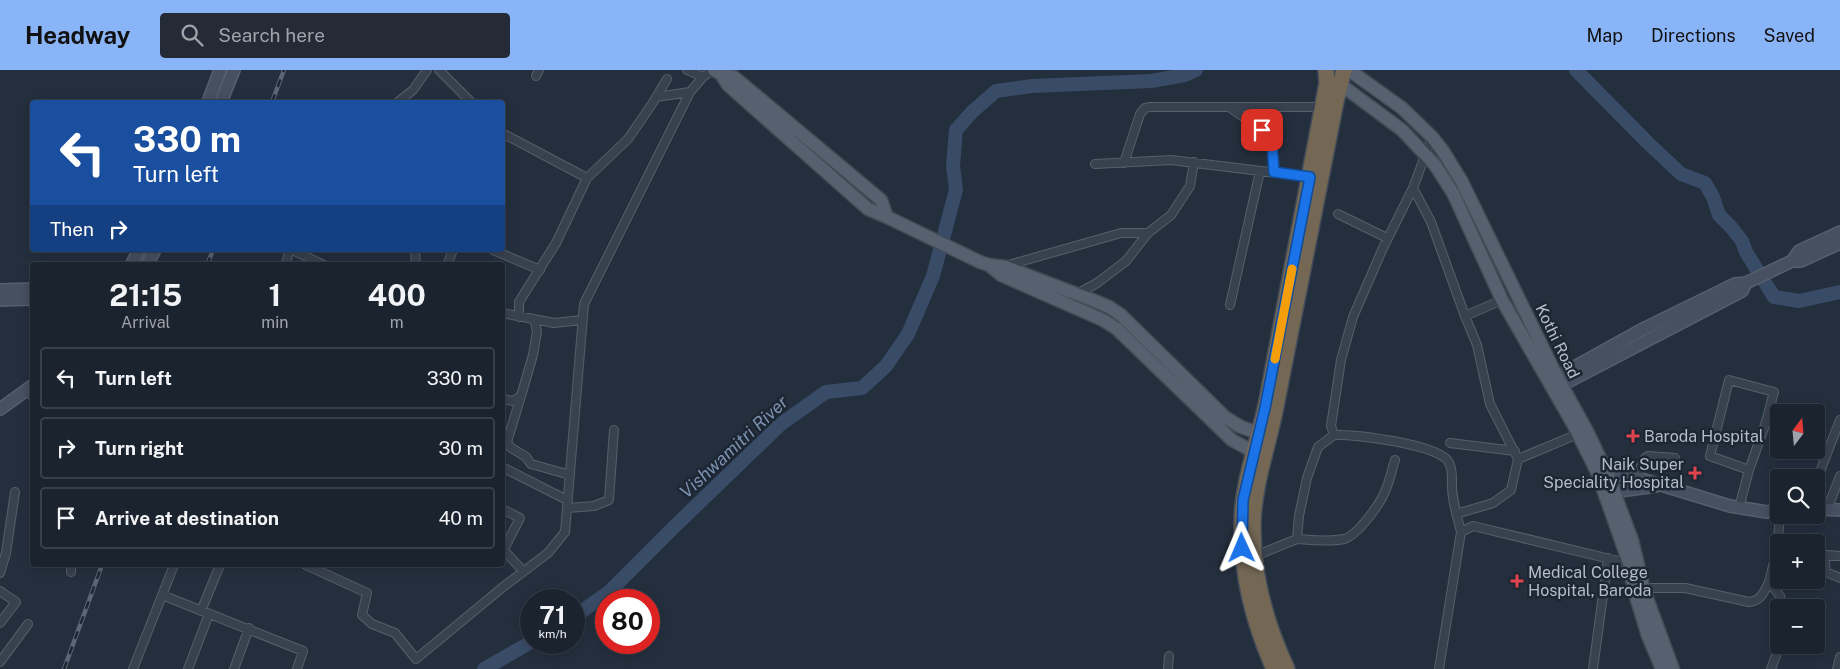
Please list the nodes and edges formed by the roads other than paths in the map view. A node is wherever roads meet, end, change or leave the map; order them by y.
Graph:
1 (220, 70) edge
2 (234, 70) edge
3 (427, 70) edge
4 (439, 70) edge
5 (687, 70) edge
6 (1349, 70) edge
7 (713, 73) edge
8 (1333, 74) edge
9 (666, 79) dead end
10 (690, 92) junction
11 (656, 97) junction
12 (209, 100) edge
13 (222, 100) edge
14 (400, 100) edge
15 (469, 100) edge
16 (1229, 107) junction
17 (1323, 107) junction
18 (505, 135) edge
19 (1432, 137) junction
20 (1425, 153) junction
21 (1124, 162) junction
22 (1194, 162) junction
23 (1095, 164) dead end
24 (1260, 171) junction
25 (1274, 172) junction
26 (1310, 177) junction
27 (587, 178) junction
28 (1413, 188) junction
29 (1338, 214) dead end
30 (1840, 232) edge
31 (1148, 233) junction
32 (1388, 238) junction
33 (1840, 243) edge
34 (295, 252) edge
35 (497, 252) edge
36 (1792, 261) junction
37 (317, 262) edge
38 (984, 263) junction
39 (1004, 266) junction
40 (540, 270) junction
41 (30, 289) edge
42 (0, 290) edge
43 (1077, 294) junction
44 (30, 299) edge
45 (0, 300) edge
46 (1502, 300) junction
47 (1230, 305) dead end
48 (505, 314) edge
49 (1465, 316) junction
50 (519, 317) junction
51 (534, 319) junction
52 (582, 320) junction
53 (1555, 383) junction
54 (30, 392) edge
55 (521, 396) junction
56 (505, 400) edge
57 (0, 410) edge
58 (1840, 420) edge
59 (614, 430) dead end
60 (1578, 434) junction
61 (1264, 435) junction
62 (1334, 435) junction
63 (505, 440) edge
64 (1450, 443) dead end
65 (1260, 453) junction
66 (1517, 455) junction
67 (1675, 458) dead end
68 (1395, 460) dead end
69 (505, 469) edge
70 (1821, 469) edge
71 (1749, 470) junction
72 (1603, 474) junction
73 (570, 475) junction
74 (1840, 476) edge
75 (1636, 478) junction
76 (1660, 485) junction
77 (15, 492) dead end
78 (1609, 492) junction
79 (567, 504) junction
80 (1825, 504) edge
81 (1739, 508) junction
82 (1825, 509) edge
83 (1840, 510) edge
84 (505, 511) edge
85 (1770, 512) edge
86 (1456, 514) junction
87 (1461, 532) junction
88 (1297, 540) junction
89 (505, 544) edge
90 (505, 550) edge
91 (1825, 554) edge
92 (1255, 556) junction
93 (1840, 556) edge
94 (1608, 558) junction
95 (1634, 564) junction
96 (173, 567) edge
97 (219, 567) edge
98 (312, 567) edge
99 (1825, 569) edge
100 (523, 571) junction
101 (0, 572) edge
102 (1770, 578) edge
103 (1840, 578) edge
104 (1769, 582) junction
105 (1639, 589) junction
106 (0, 592) edge
107 (162, 595) junction
108 (1781, 599) edge
109 (205, 612) junction
110 (0, 622) edge
111 (28, 624) dead end
112 (249, 628) junction
113 (1776, 654) edge
114 (1169, 656) dead end
115 (1840, 657) edge
116 (0, 662) edge
117 (134, 669) edge
118 (188, 669) edge
119 (234, 669) edge
120 (296, 669) edge
121 (1168, 669) edge
122 (1274, 669) edge
123 (1287, 669) edge
124 (1439, 669) edge
125 (1593, 669) edge
126 (1662, 669) edge
127 (1672, 669) edge
128 (1770, 669) edge
129 (1836, 669) edge

1 - 12 street
2 - 13 street
3 - 14 street
4 - 15 street
5 - 7 street
6 - 19 main road, Kothi Road
7 - 10 street
7 - 38 main road
8 - 17 highway
8 - 20 main road, Kothi Road
8 - 61 highway
9 - 11 street
10 - 11 street
10 - 52 street
11 - 27 street
16 - 17 street
16 - 21 street
16 - 25 street
17 - 26 highway
18 - 27 street
19 - 20 street
19 - 53 main road, Kothi Road
20 - 28 street
20 - 46 main road, Kothi Road
21 - 22 street
21 - 23 street
22 - 24 street
22 - 31 street
24 - 25 street
24 - 47 street
25 - 26 street
26 - 61 highway
27 - 40 street
28 - 32 street
28 - 49 street
29 - 32 street
30 - 36 street
31 - 39 street
31 - 43 street
32 - 62 street
33 - 36 street
34 - 37 street
35 - 40 street
36 - 53 street
38 - 39 main road
38 - 65 main road
39 - 43 main road
40 - 50 street
41 - 42 street
43 - 61 main road
44 - 45 street
46 - 49 street
46 - 53 main road, Kothi Road
48 - 50 street
49 - 66 street
50 - 51 street
51 - 52 street
51 - 55 street
52 - 73 street
53 - 60 main road, Kothi Road
53 - 72 main road, Kothi Road
54 - 57 street
55 - 56 street
55 - 63 street
58 - 70 street
59 - 79 street
60 - 66 street
60 - 72 main road, Kothi Road
61 - 65 highway
62 - 86 street
62 - 88 street
63 - 73 street
64 - 66 street
65 - 92 highway
65 - 122 highway
66 - 86 street
67 - 75 street
68 - 88 street
69 - 79 street
71 - 71 street
71 - 81 street
72 - 75 street
72 - 78 main road, Kothi Road
73 - 79 street
74 - 80 street
75 - 76 street
76 - 78 street
76 - 81 street
77 - 101 street
78 - 95 main road, Kothi Road
79 - 100 street
81 - 85 street
82 - 83 street
84 - 89 street
86 - 87 street
87 - 94 street
87 - 124 street
88 - 92 street
90 - 100 street
91 - 93 street
92 - 123 highway
94 - 95 street
94 - 125 street
95 - 105 main road, Kothi Road
96 - 107 street
97 - 109 street
98 - 100 street
99 - 103 street
102 - 104 street
104 - 105 street
104 - 108 street
105 - 126 main road, Kothi Road
105 - 127 main road, Kothi Road
106 - 110 street
107 - 109 street
107 - 117 street
109 - 112 street
109 - 118 street
111 - 116 street
112 - 119 street
112 - 120 street
113 - 128 street
114 - 121 street
115 - 129 street

